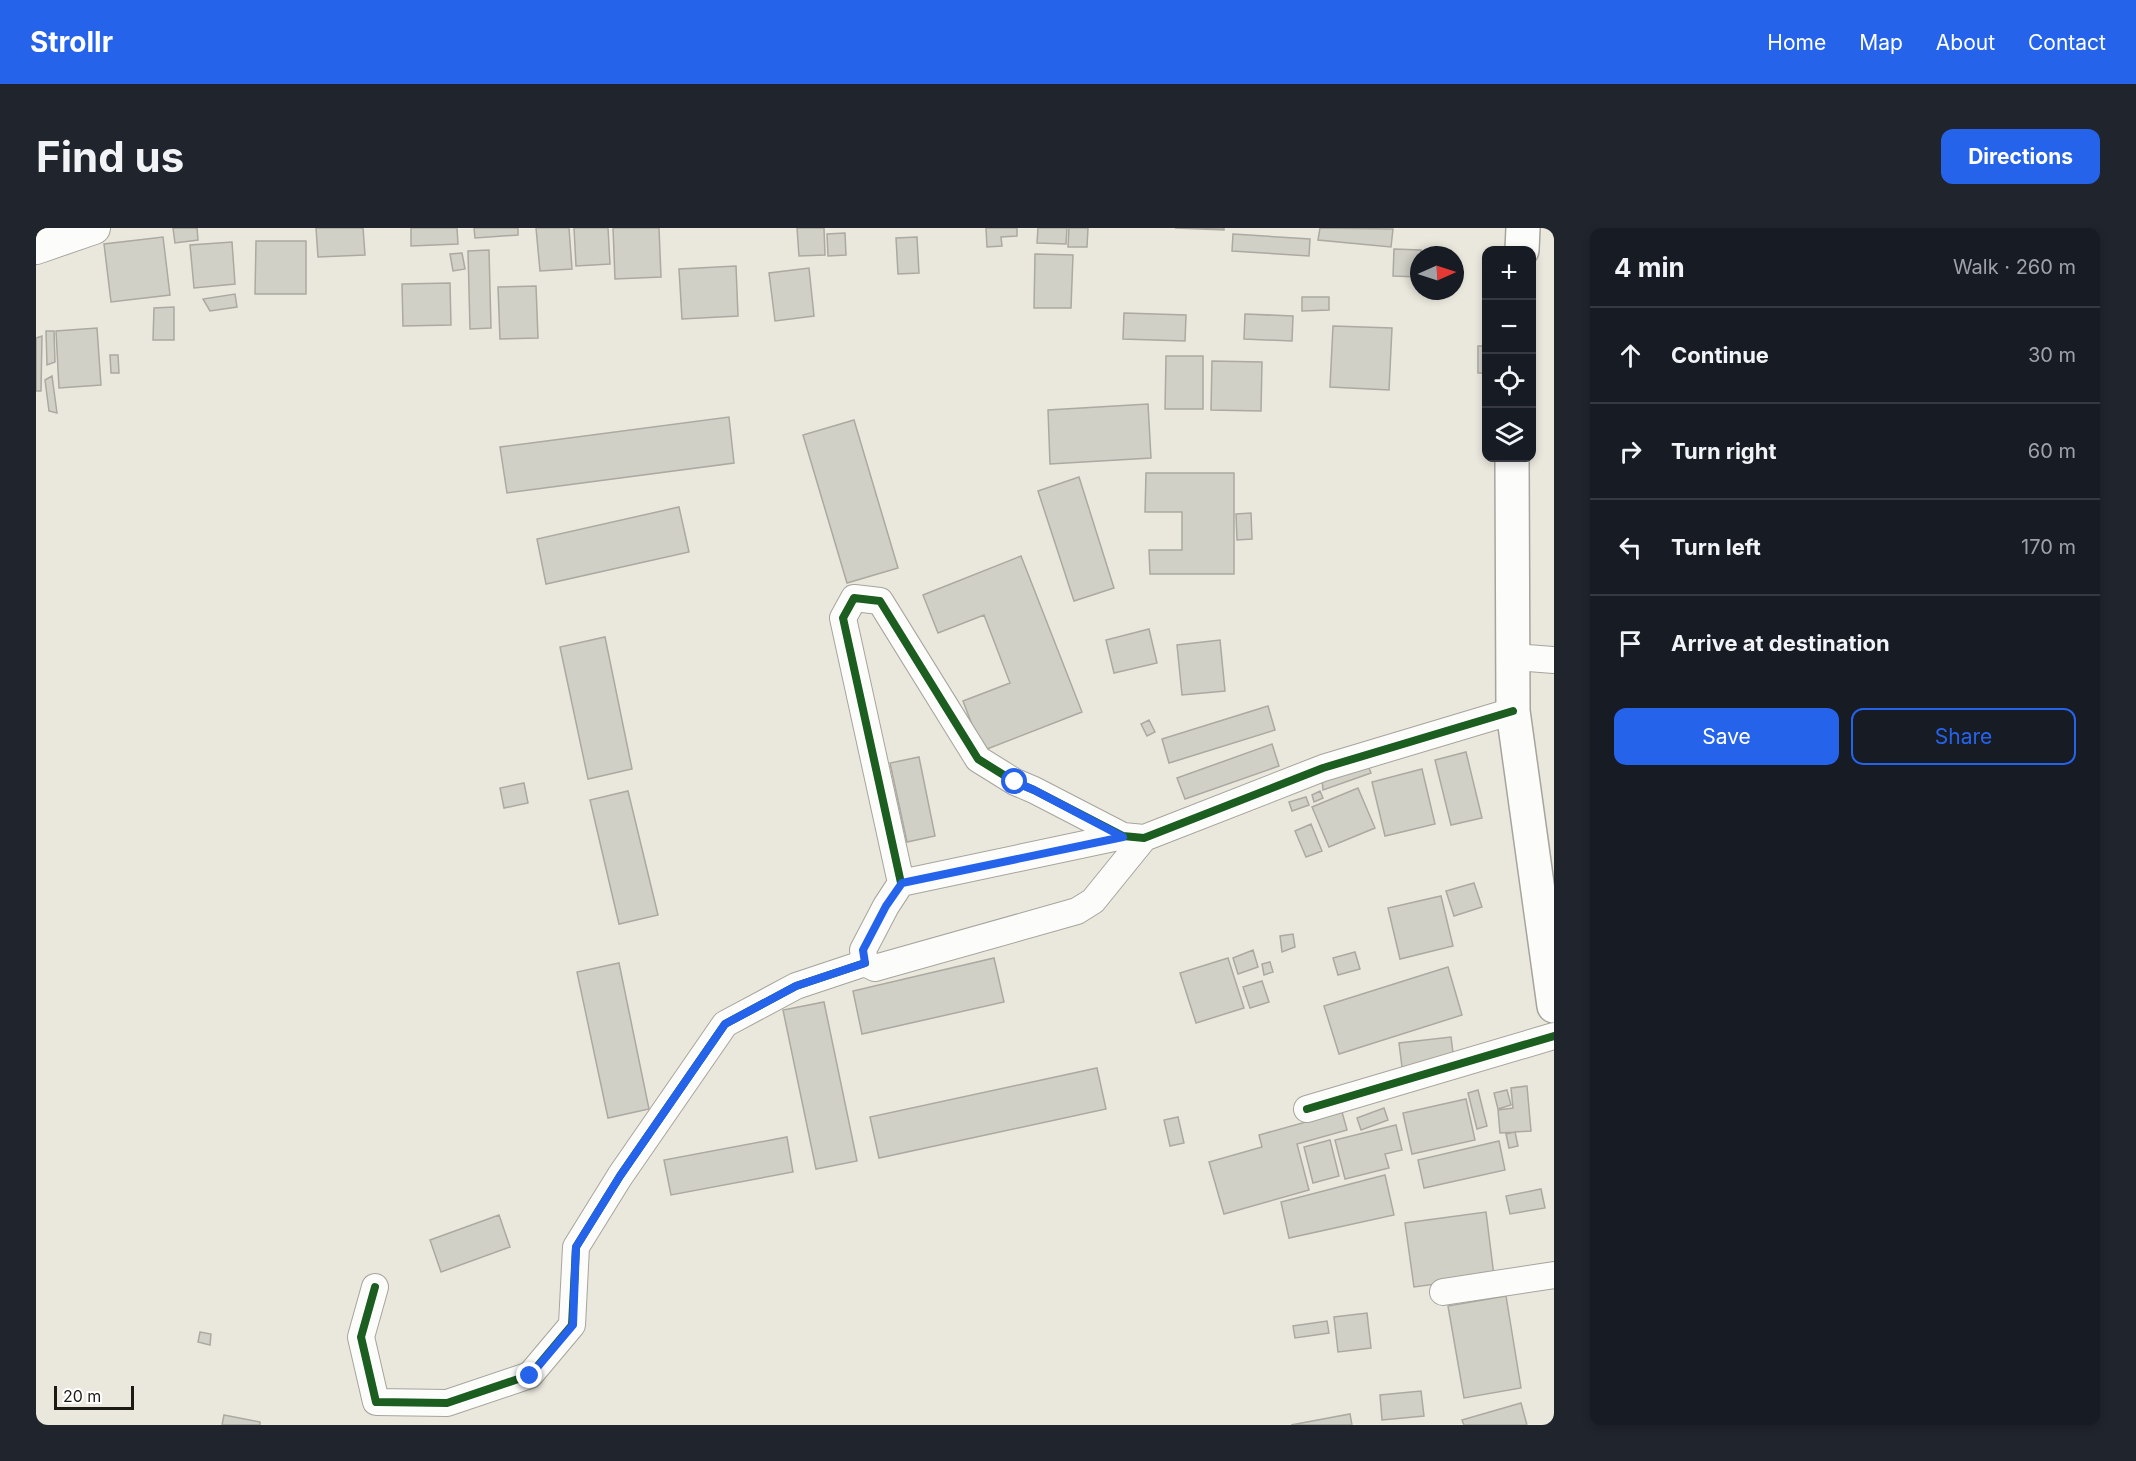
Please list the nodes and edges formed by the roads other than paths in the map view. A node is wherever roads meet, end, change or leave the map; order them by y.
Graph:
1 (94, 228) edge
2 (1523, 228) edge
3 (40, 240) edge
4 (1522, 246) edge
5 (1512, 462) edge
6 (1513, 657) junction
7 (1554, 660) edge
8 (1513, 711) junction
9 (1133, 837) junction
10 (1545, 881) edge
11 (902, 883) junction
12 (865, 963) junction
13 (1554, 1006) edge
14 (1554, 1035) edge
15 (1307, 1109) dead end
16 (1554, 1275) edge
17 (375, 1287) dead end
18 (1443, 1292) dead end

1 - 3 street
2 - 4 main road
5 - 6 main road
6 - 7 street
6 - 8 main road
8 - 9 street
8 - 10 main road
9 - 11 street
9 - 11 street
9 - 12 street
10 - 13 main road
11 - 12 street
12 - 17 street
14 - 15 street
16 - 18 street

